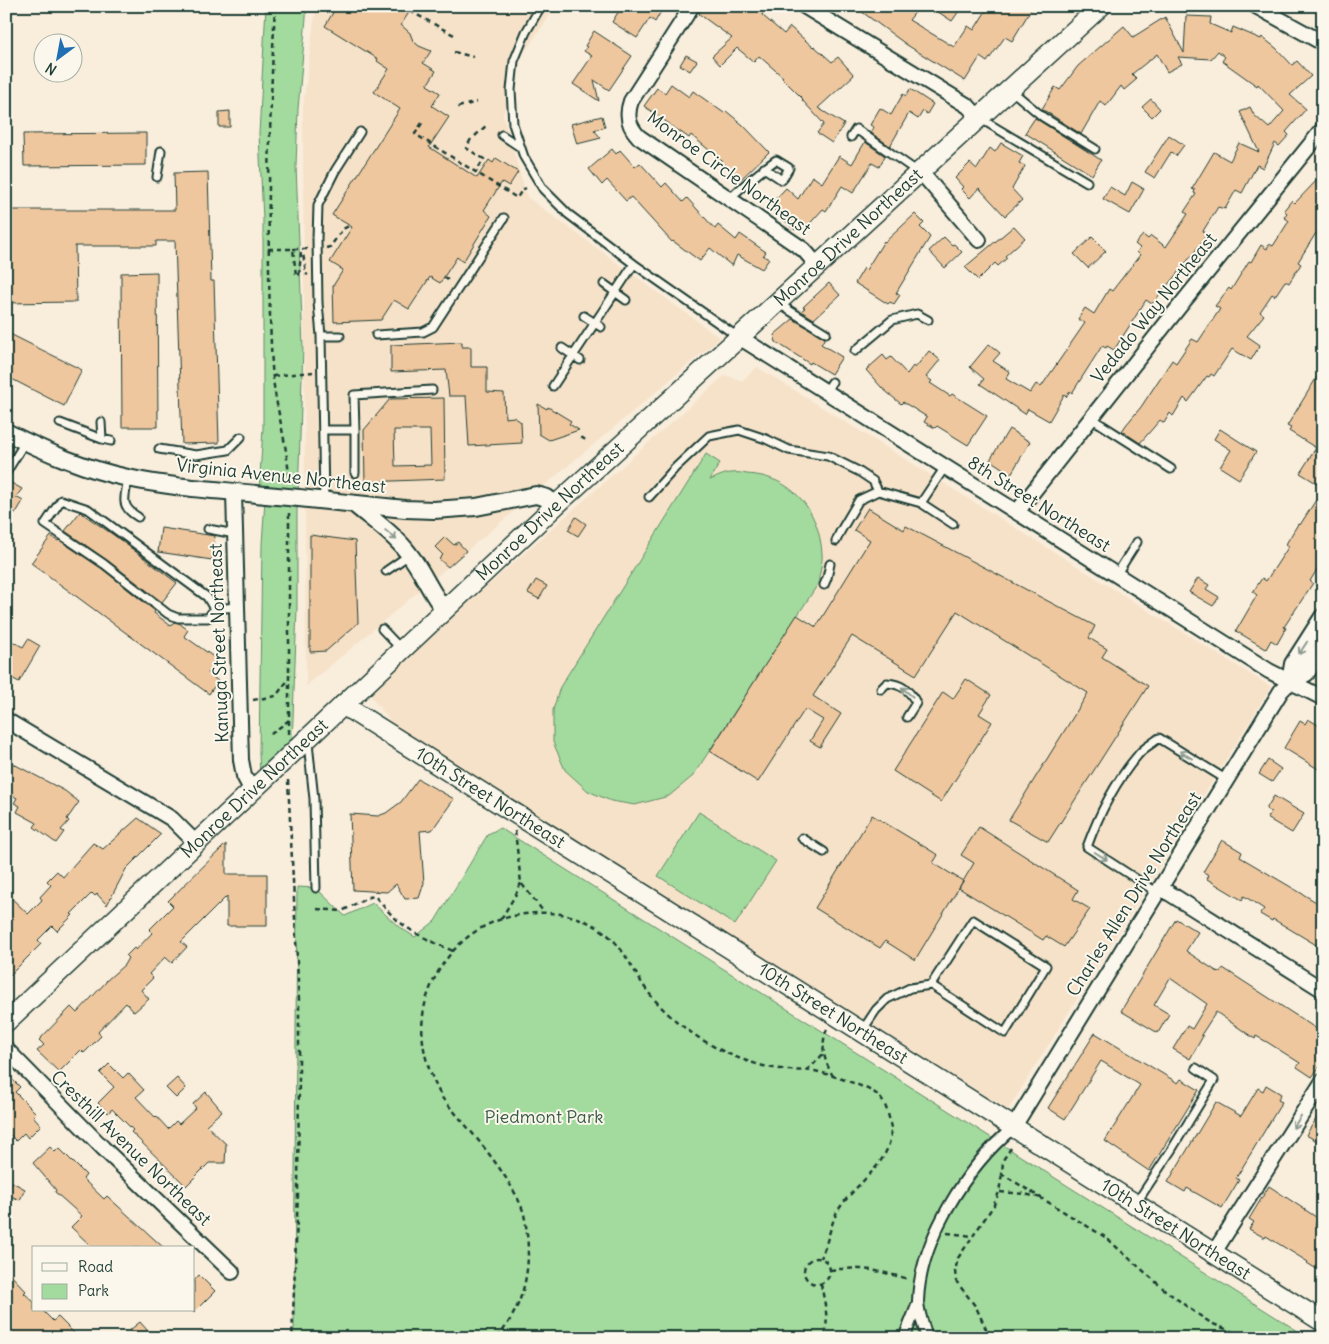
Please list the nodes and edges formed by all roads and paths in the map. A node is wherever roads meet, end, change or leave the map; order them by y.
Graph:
1 (275, 6) edge
2 (541, 6) edge
3 (692, 6) edge
4 (804, 6) edge
5 (1101, 6) edge
6 (1256, 6) edge
7 (410, 11) dead end
8 (454, 35) dead end
9 (1323, 43) edge
10 (454, 52) dead end
11 (473, 57) dead end
12 (1009, 89) junction
13 (477, 102) dead end
14 (458, 107) dead end
15 (978, 117) junction
16 (422, 123) dead end
17 (488, 124) dead end
18 (1323, 129) edge
19 (360, 132) dead end
20 (502, 135) dead end
21 (475, 136) dead end
22 (851, 137) dead end
23 (472, 139) dead end
24 (520, 146) junction
25 (1095, 149) dead end
26 (162, 151) dead end
27 (764, 168) dead end
28 (476, 172) junction
29 (919, 172) junction
30 (157, 177) dead end
31 (1087, 182) dead end
32 (526, 188) dead end
33 (729, 199) junction
34 (504, 218) dead end
35 (350, 226) dead end
36 (979, 240) dead end
37 (268, 249) junction
38 (293, 249) junction
39 (317, 249) junction
40 (634, 264) junction
41 (817, 264) junction
42 (444, 277) dead end
43 (450, 281) dead end
44 (604, 284) dead end
45 (614, 291) junction
46 (626, 300) dead end
47 (776, 302) junction
48 (584, 316) dead end
49 (928, 320) dead end
50 (594, 322) junction
51 (602, 327) dead end
52 (826, 332) dead end
53 (376, 335) dead end
54 (321, 336) junction
55 (340, 336) dead end
56 (739, 337) junction
57 (562, 348) dead end
58 (855, 351) dead end
59 (573, 356) junction
60 (580, 360) dead end
61 (322, 371) junction
62 (273, 376) junction
63 (552, 386) dead end
64 (432, 390) dead end
65 (1091, 418) junction
66 (101, 422) dead end
67 (60, 423) dead end
68 (323, 430) junction
69 (355, 430) junction
70 (6, 432) edge
71 (241, 437) dead end
72 (581, 437) dead end
73 (102, 439) junction
74 (111, 441) dead end
75 (587, 441) dead end
76 (25, 442) junction
77 (160, 449) dead end
78 (945, 467) junction
79 (1171, 470) dead end
80 (6, 473) edge
81 (355, 473) dead end
82 (129, 478) junction
83 (878, 491) junction
84 (234, 492) junction
85 (649, 497) dead end
86 (292, 499) junction
87 (324, 501) junction
88 (921, 503) junction
89 (354, 504) junction
90 (556, 505) junction
91 (1017, 512) junction
92 (138, 517) dead end
93 (953, 524) dead end
94 (208, 529) dead end
95 (235, 534) junction
96 (836, 541) dead end
97 (1137, 542) dead end
98 (410, 554) junction
99 (830, 564) dead end
100 (386, 571) dead end
101 (1116, 575) junction
102 (824, 584) dead end
103 (237, 607) junction
104 (214, 608) junction
105 (445, 610) junction
106 (1323, 617) edge
107 (382, 629) dead end
108 (1323, 647) edge
109 (402, 650) junction
110 (289, 678) junction
111 (1290, 682) junction
112 (881, 689) dead end
113 (1323, 698) edge
114 (248, 701) dead end
115 (343, 705) junction
116 (907, 717) dead end
117 (6, 720) edge
118 (289, 720) junction
119 (271, 734) dead end
120 (289, 736) dead end
121 (308, 740) junction
122 (1228, 780) junction
123 (288, 782) dead end
124 (252, 792) junction
125 (514, 812) junction
126 (802, 838) dead end
127 (196, 843) junction
128 (824, 852) dead end
129 (520, 883) junction
130 (316, 888) dead end
131 (1160, 891) junction
132 (317, 909) dead end
133 (543, 911) junction
134 (500, 920) junction
135 (453, 951) junction
136 (931, 985) junction
137 (1323, 990) edge
138 (834, 1014) junction
139 (6, 1022) edge
140 (862, 1031) junction
141 (6, 1049) edge
142 (823, 1054) junction
143 (1196, 1068) dead end
144 (803, 1071) junction
145 (834, 1077) junction
146 (1323, 1081) edge
147 (1012, 1128) junction
148 (1011, 1148) dead end
149 (1002, 1174) junction
150 (999, 1192) junction
151 (1045, 1200) junction
152 (1136, 1205) junction
153 (935, 1231) junction
154 (973, 1236) junction
155 (1213, 1254) junction
156 (821, 1258) junction
157 (830, 1270) junction
158 (232, 1272) dead end
159 (920, 1281) junction
160 (821, 1284) junction
161 (918, 1303) junction
162 (1323, 1322) edge
163 (292, 1338) edge
164 (497, 1338) edge
165 (824, 1338) edge
166 (904, 1338) edge
167 (927, 1338) edge
168 (990, 1338) edge
169 (1247, 1338) edge

1 - 37 path
2 - 24 lane
3 - 33 street, Monroe Circle Northeast
4 - 15 street
5 - 12 main road, Monroe Drive Northeast
6 - 9 street
7 - 8 path
10 - 11 path
12 - 15 main road, Monroe Drive Northeast
12 - 25 lane
13 - 14 path
15 - 29 main road, Monroe Drive Northeast
15 - 31 lane
16 - 28 path
17 - 21 path
18 - 65 street, Vedado Way Northeast
19 - 39 lane
20 - 24 lane
22 - 29 lane
23 - 28 path
24 - 40 lane
26 - 30 lane
27 - 33 lane
28 - 32 path
29 - 36 street
29 - 41 main road, Monroe Drive Northeast
33 - 41 street, Monroe Circle Northeast
34 - 53 lane
35 - 39 path
37 - 38 path
37 - 62 path
38 - 38 path
39 - 54 lane
40 - 45 lane
40 - 56 lane
41 - 47 main road, Monroe Drive Northeast
42 - 43 path
44 - 45 lane
45 - 46 lane
45 - 50 lane
47 - 52 lane
47 - 56 main road, Monroe Drive Northeast
48 - 50 lane
49 - 58 lane
50 - 51 lane
50 - 59 lane
54 - 55 lane
54 - 61 lane
56 - 78 street, 8th Street Northeast
56 - 90 main road, Monroe Drive Northeast
57 - 59 lane
59 - 60 lane
59 - 63 lane
61 - 62 path
61 - 68 lane
62 - 86 path
64 - 69 lane
65 - 79 lane
65 - 91 street, Vedado Way Northeast
66 - 73 lane
67 - 73 lane
68 - 69 lane
68 - 87 lane
69 - 81 lane
70 - 76 street, Virginia Avenue Northeast
71 - 77 lane
72 - 75 path
73 - 74 lane
76 - 80 lane
76 - 82 street, Virginia Avenue Northeast
78 - 88 lane
78 - 91 street, 8th Street Northeast
82 - 84 street, Virginia Avenue Northeast
82 - 92 lane
83 - 85 lane
83 - 88 lane
83 - 96 lane
84 - 86 street, Virginia Avenue Northeast, bridge
84 - 95 street, Kanuga Street Northeast
86 - 87 street, Virginia Avenue Northeast
86 - 110 path
87 - 89 street, Virginia Avenue Northeast
88 - 93 lane
89 - 90 street, Virginia Avenue Northeast
89 -> 98 street
90 - 105 main road, Monroe Drive Northeast
91 - 101 street, 8th Street Northeast
94 - 95 lane
95 - 103 street, Kanuga Street Northeast
97 - 101 lane
98 - 100 lane
98 - 105 street
99 - 102 lane
101 - 111 street, 8th Street Northeast
103 - 104 lane
103 - 124 street, Kanuga Street Northeast
104 - 104 lane
105 - 109 main road, Monroe Drive Northeast
106 -> 111 street, Charles Allen Drive Northeast
107 - 109 lane
108 - 111 street, Charles Allen Drive Northeast
109 - 115 main road, Monroe Drive Northeast
110 - 114 path
110 - 118 path
111 - 113 street, 8th Street Northeast
111 - 122 street, Charles Allen Drive Northeast
116 -> 112 lane
115 - 121 main road, Monroe Drive Northeast
115 - 125 main road, 10th Street Northeast
117 - 127 street
118 - 119 path
118 - 120 path
121 - 124 main road, Monroe Drive Northeast
121 - 130 lane
122 - 131 street, Charles Allen Drive Northeast
122 -> 131 lane
123 - 163 path
124 - 127 main road, Monroe Drive Northeast
125 - 129 path
125 - 138 main road, 10th Street Northeast
126 - 128 lane
127 - 139 main road, Monroe Drive Northeast
129 - 133 path
129 - 134 path
131 - 137 street
131 - 147 street, Charles Allen Drive Northeast
132 - 135 path
133 - 134 path
133 - 144 path
134 - 135 path
135 - 164 path
136 - 136 lane
136 - 140 lane
138 - 140 main road, 10th Street Northeast
138 - 142 path
140 - 147 main road, 10th Street Northeast
141 - 158 street, Cresthill Avenue Northeast
142 - 144 path
142 - 145 path
143 - 152 lane
144 - 145 path
145 - 156 path
146 -> 155 street
147 - 152 main road, 10th Street Northeast
147 - 153 street
148 - 149 path
149 - 150 path
149 - 151 path
150 - 151 path
150 - 154 path
151 - 169 path
152 - 155 main road, 10th Street Northeast
153 - 154 path
153 - 159 street
154 - 168 path
155 - 162 main road, 10th Street Northeast
156 - 157 path
156 - 160 path
157 - 159 path
157 - 160 path
159 - 161 street
160 - 165 path
161 - 166 street
161 - 167 street

